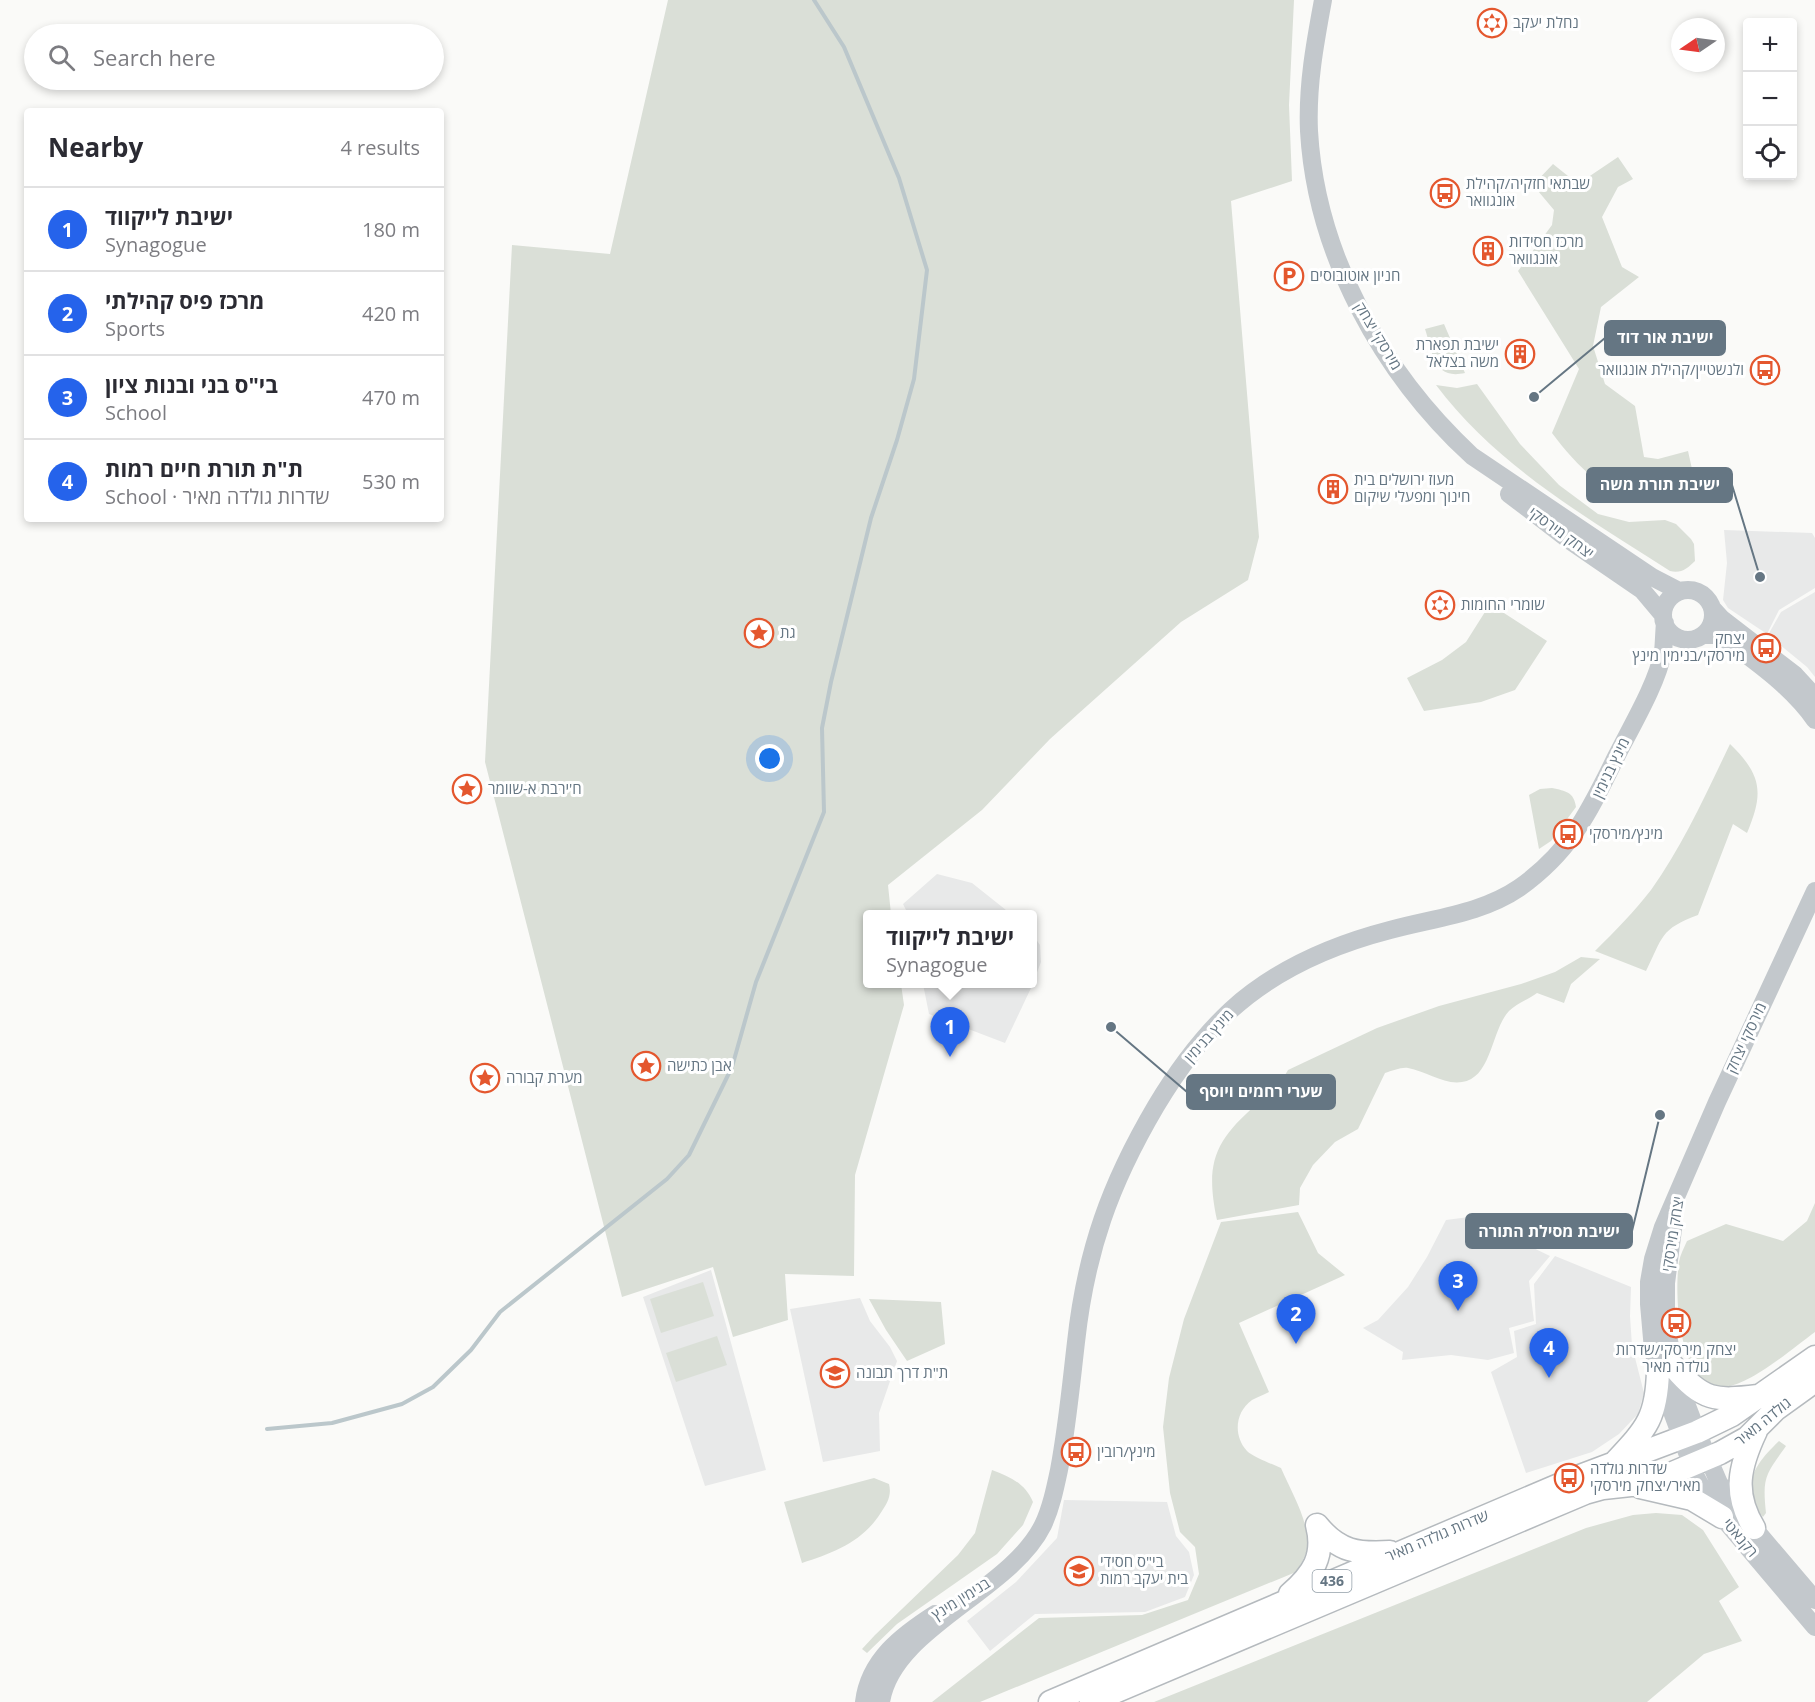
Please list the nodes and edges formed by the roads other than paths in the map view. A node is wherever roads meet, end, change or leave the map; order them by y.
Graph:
1 (1316, 0) edge
2 (1462, 446) junction
3 (1589, 535) joint
4 (1679, 591) junction
5 (1712, 608) junction
6 (1664, 619) junction
7 (1699, 637) junction
8 (1650, 687) junction
9 (1815, 697) edge
10 (1815, 720) edge
11 (1815, 891) edge
12 (1680, 1186) joint
13 (1815, 1357) edge
14 (1666, 1369) junction
15 (1815, 1381) edge
16 (1758, 1396) junction
17 (1756, 1430) junction
18 (1689, 1435) junction
19 (1614, 1463) junction
20 (1699, 1463) junction
21 (1632, 1486) junction
22 (1722, 1517) junction
23 (1754, 1528) junction
24 (1403, 1551) junction
25 (998, 1576) junction
26 (1815, 1600) edge
27 (1278, 1604) junction
28 (1815, 1627) edge
29 (864, 1702) edge
30 (881, 1702) edge
31 (1050, 1702) edge
32 (1091, 1702) edge

1 - 2 street, מירסקי יצחק
2 - 3 street, מירסקי יצחק
2 - 6 street, יצחק מירסקי
3 - 4 street, יצחק מירסקי
4 - 5 street
4 - 6 street
5 - 7 street
5 - 9 street
6 - 7 street
6 - 8 street
7 - 8 street
7 - 10 street
8 - 25 street, מינץ בנימין
11 - 12 street, מירסקי יצחק
12 - 14 street, יצחק מירסקי
13 - 16 main road, שדרות גולדה מאיר / 436
14 - 16 main road
14 - 18 street, יצחק מירסקי
14 - 19 main road
15 - 17 main road, גולדה מאיר / 436
16 - 18 main road, שדרות גולדה מאיר / 436
17 - 20 main road, גולדה מאיר / 436
17 - 23 main road
18 - 19 main road, שדרות גולדה מאיר / 436
18 - 20 street, רקנאטי
19 - 24 main road, שדרות גולדה מאיר / 436
20 - 21 main road, שדרות גולדה מאיר / 436
20 - 22 street, רקנאטי
20 - 23 street, רקנאטי
21 - 22 main road
21 - 32 main road, שדרות גולדה מאיר / 436
22 - 28 street, רקנאטי
23 - 26 street, רקנאטי
24 - 27 main road, שדרות גולדה מאיר / 436
24 - 27 main road
25 - 29 street, בנימין מינץ
25 - 30 street, בנימין מינץ
27 - 31 main road, שדרות גולדה מאיר / 436

